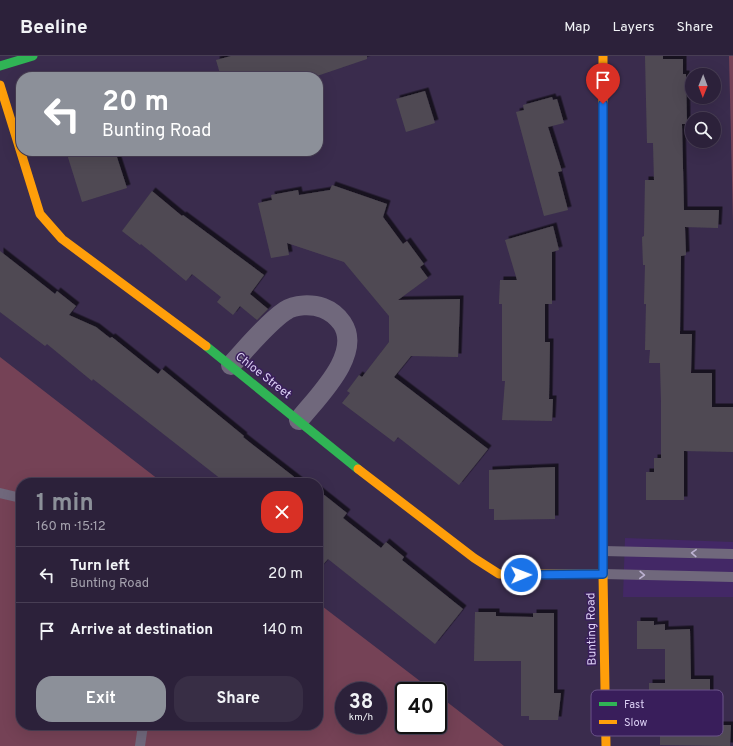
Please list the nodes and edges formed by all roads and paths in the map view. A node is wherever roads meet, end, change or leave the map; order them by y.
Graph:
1 (33, 56) edge
2 (603, 56) edge
3 (0, 66) edge
4 (0, 85) edge
5 (16, 137) edge
6 (22, 156) edge
7 (231, 366) junction
8 (299, 420) junction
9 (0, 493) edge
10 (16, 497) edge
11 (603, 550) junction
12 (733, 554) edge
13 (603, 574) junction
14 (733, 577) edge
15 (605, 690) edge
16 (142, 730) edge
17 (606, 736) edge
18 (140, 746) edge
19 (606, 746) edge

1 - 3 street
2 - 11 street, Bunting Road
4 - 5 street, Chloe Street
6 - 7 street, Chloe Street
7 - 8 street, Chloe Street
7 - 8 street
8 - 13 street, Chloe Street
9 - 10 lane
12 -> 11 lane
11 - 13 street, Bunting Road
13 -> 14 lane
13 - 15 street, Bunting Road
16 - 18 lane
17 - 19 street, Bunting Road

